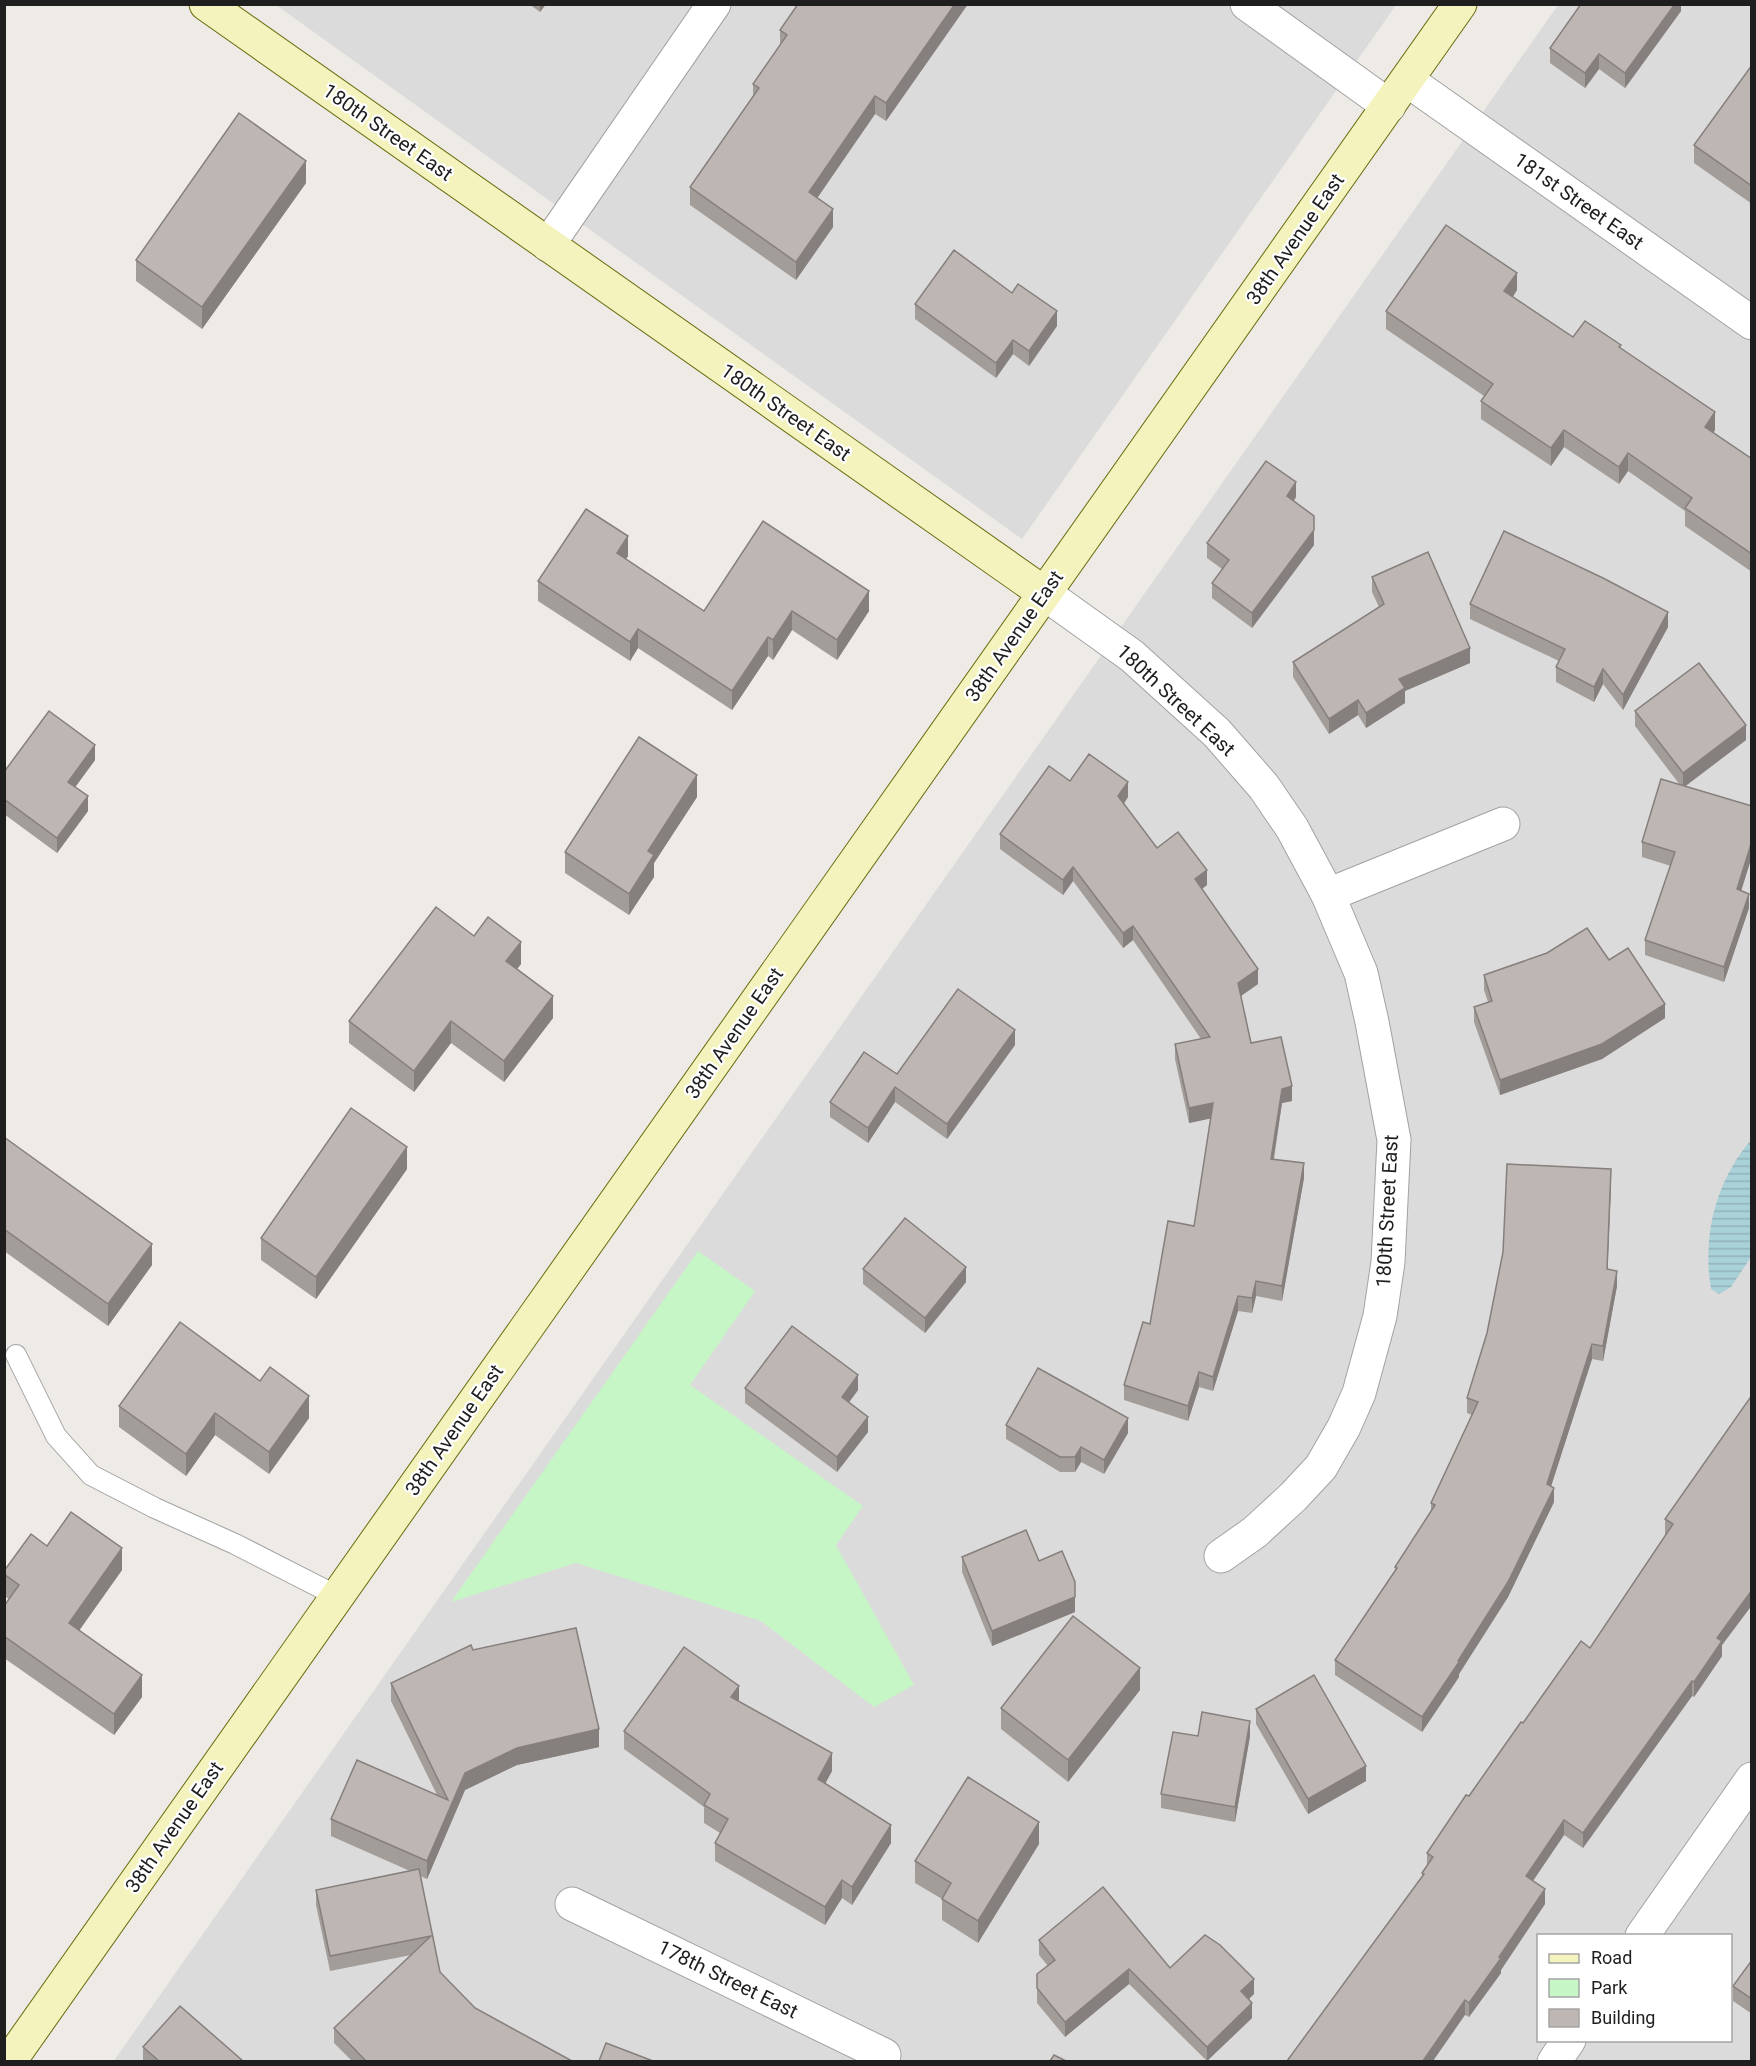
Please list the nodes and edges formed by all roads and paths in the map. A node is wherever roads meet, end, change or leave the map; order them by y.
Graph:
1 (206, 4) edge
2 (714, 4) edge
3 (1247, 4) edge
4 (1460, 4) edge
5 (1398, 93) junction
6 (548, 245) junction
7 (1752, 323) edge
8 (1044, 593) junction
9 (1503, 824) dead end
10 (1328, 895) junction
11 (16, 1355) dead end
12 (1221, 1556) dead end
13 (338, 1596) junction
14 (1752, 1779) edge
15 (572, 1904) dead end
16 (1643, 1934) edge
17 (1568, 2042) edge
18 (882, 2058) edge
19 (9, 2061) edge
20 (1554, 2061) edge

1 - 6 street, 180th Street East
2 - 6 street
3 - 5 street, 181st Street East
4 - 5 street, 38th Avenue East
5 - 7 street, 181st Street East
5 - 8 street, 38th Avenue East
6 - 8 street, 180th Street East
8 - 10 street, 180th Street East
8 - 13 street, 38th Avenue East
9 - 10 street
10 - 12 street, 180th Street East
11 - 13 lane
13 - 19 street, 38th Avenue East
14 - 16 street
15 - 18 street, 178th Street East
17 - 20 street

